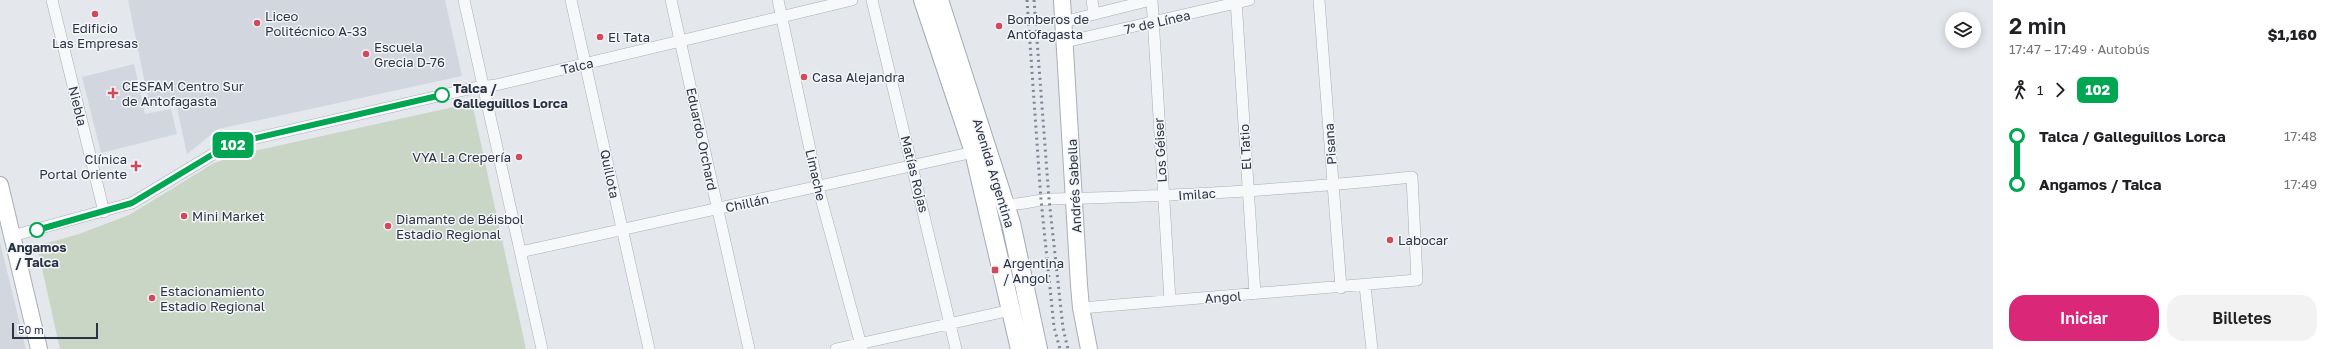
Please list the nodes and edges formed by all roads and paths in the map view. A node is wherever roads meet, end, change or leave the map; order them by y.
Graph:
1 (52, 0) edge
2 (464, 0) edge
3 (571, 0) edge
4 (671, 0) edge
5 (778, 0) edge
6 (852, 0) edge
7 (872, 0) edge
8 (923, 0) edge
9 (939, 0) edge
10 (1062, 0) edge
11 (1092, 0) edge
12 (1152, 0) edge
13 (1249, 0) edge
14 (1319, 0) edge
15 (1236, 2) edge
16 (1094, 14) junction
17 (781, 17) junction
18 (1063, 22) junction
19 (1154, 23) junction
20 (681, 41) junction
21 (1065, 42) junction
22 (586, 64) junction
23 (484, 86) junction
24 (974, 152) junction
25 (913, 166) junction
26 (0, 185) edge
27 (1333, 185) junction
28 (818, 187) junction
29 (1248, 191) junction
30 (984, 194) junction
31 (1163, 196) junction
32 (1075, 198) junction
33 (1004, 203) junction
34 (717, 209) junction
35 (104, 212) junction
36 (623, 230) junction
37 (12, 236) junction
38 (520, 252) junction
39 (1417, 280) joint
40 (1365, 286) junction
41 (1341, 288) junction
42 (1255, 294) junction
43 (1170, 301) junction
44 (1081, 308) junction
45 (1011, 310) junction
46 (950, 324) junction
47 (861, 346) edge
48 (39, 349) edge
49 (542, 349) edge
50 (650, 349) edge
51 (749, 349) edge
52 (836, 349) edge
53 (956, 349) edge
54 (1020, 349) edge
55 (1038, 349) edge
56 (1089, 349) edge
57 (1372, 349) edge

1 - 35 street, Niebla
2 - 23 street
3 - 22 street, Quillota
4 - 20 street, Eduardo Orchard
5 - 17 street, Limache
6 - 17 street, Talca
7 - 25 street, Matías Rojas
8 - 24 main road, Avenida Argentina
9 - 33 main road, Avenida Argentina
10 - 18 main road, Andrés Sabella
11 - 16 street
12 - 16 street
12 - 19 street, Los Géiser
13 - 15 street, 7º de Línea
14 - 27 street, Pisana
15 - 19 street, 7º de Línea
15 - 29 street, El Tatio
16 - 18 street
17 - 20 street, Talca
17 - 28 street, Limache
18 - 21 main road, Andrés Sabella
19 - 21 street, 7º de Línea
19 - 31 street, Los Géiser
20 - 22 street, Talca
20 - 34 street, Eduardo Orchard
21 - 32 main road, Andrés Sabella
22 - 23 street, Talca
22 - 36 street, Quillota
23 - 35 street, Talca
23 - 38 street
24 - 25 street, Chillán
24 - 30 main road, Avenida Argentina
25 - 28 street, Chillán
25 - 46 street, Matías Rojas
26 - 37 main road
27 - 29 street, Imilac
27 - 39 street, Imilac
27 - 41 street, Pisana
28 - 34 street, Chillán
28 - 47 street, Limache
29 - 31 street, Imilac
29 - 42 street, El Tatio
30 - 33 street, Imilac
30 - 45 main road, Avenida Argentina
31 - 32 street, Imilac
31 - 43 street, Los Géiser
32 - 33 street, Imilac
32 - 44 main road, Andrés Sabella
33 - 55 main road, Avenida Argentina
34 - 36 street, Chillán
34 - 51 street, Eduardo Orchard
35 - 37 street, Talca
36 - 38 street, Chillán
36 - 50 street, Quillota
37 - 48 main road
38 - 49 street
39 - 40 street, Angol
40 - 41 street, Angol
40 - 57 street
41 - 42 street, Angol
42 - 43 street, Angol
43 - 44 street, Angol
44 - 56 main road, Andrés Sabella
45 - 46 street
45 - 54 main road, Avenida Argentina
46 - 47 street
46 - 53 street, Matías Rojas
47 - 52 street

